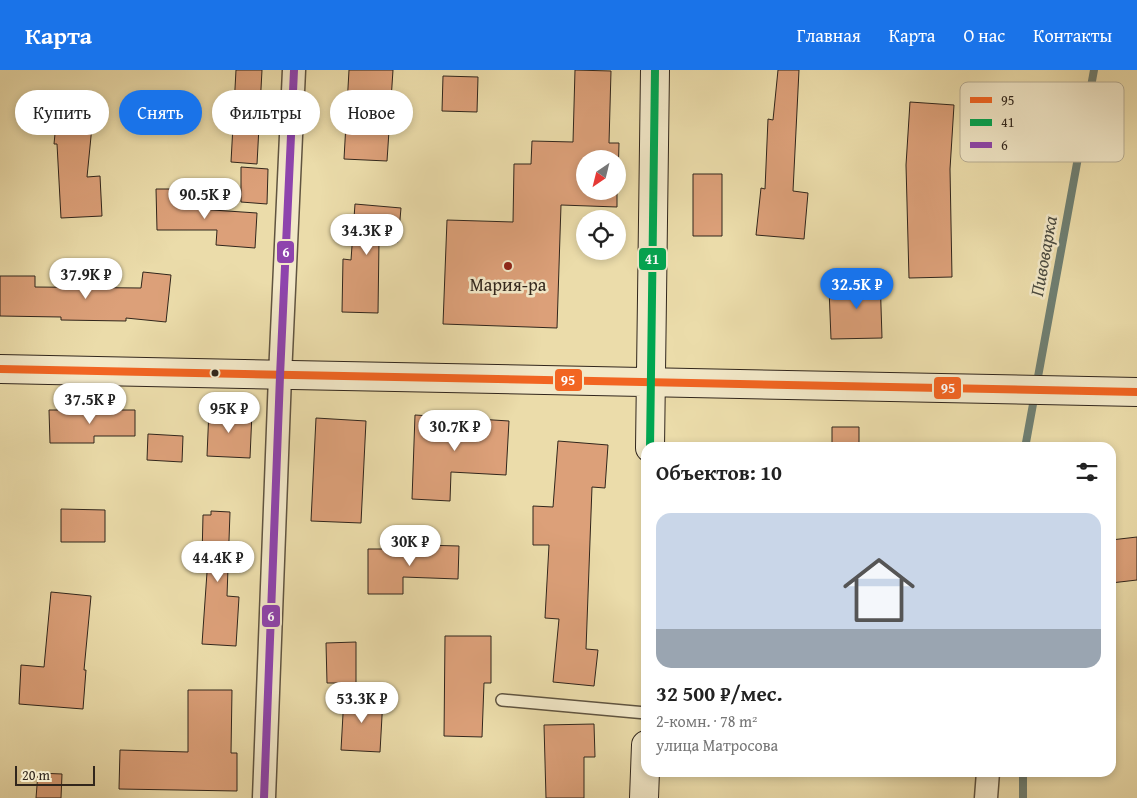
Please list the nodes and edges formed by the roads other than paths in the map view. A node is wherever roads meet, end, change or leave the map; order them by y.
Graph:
1 (294, 70) edge
2 (655, 70) edge
3 (0, 369) edge
4 (280, 376) junction
5 (651, 383) junction
6 (1137, 392) edge
7 (650, 442) edge
8 (502, 700) dead end
9 (641, 714) edge
10 (645, 777) edge
11 (988, 777) edge
12 (264, 798) edge
13 (644, 798) edge
14 (986, 798) edge

1 - 4 street
2 - 5 street
3 - 4 street
4 - 5 street
4 - 12 street
5 - 6 street
5 - 7 street
8 - 9 lane
10 - 13 street
11 - 14 street

